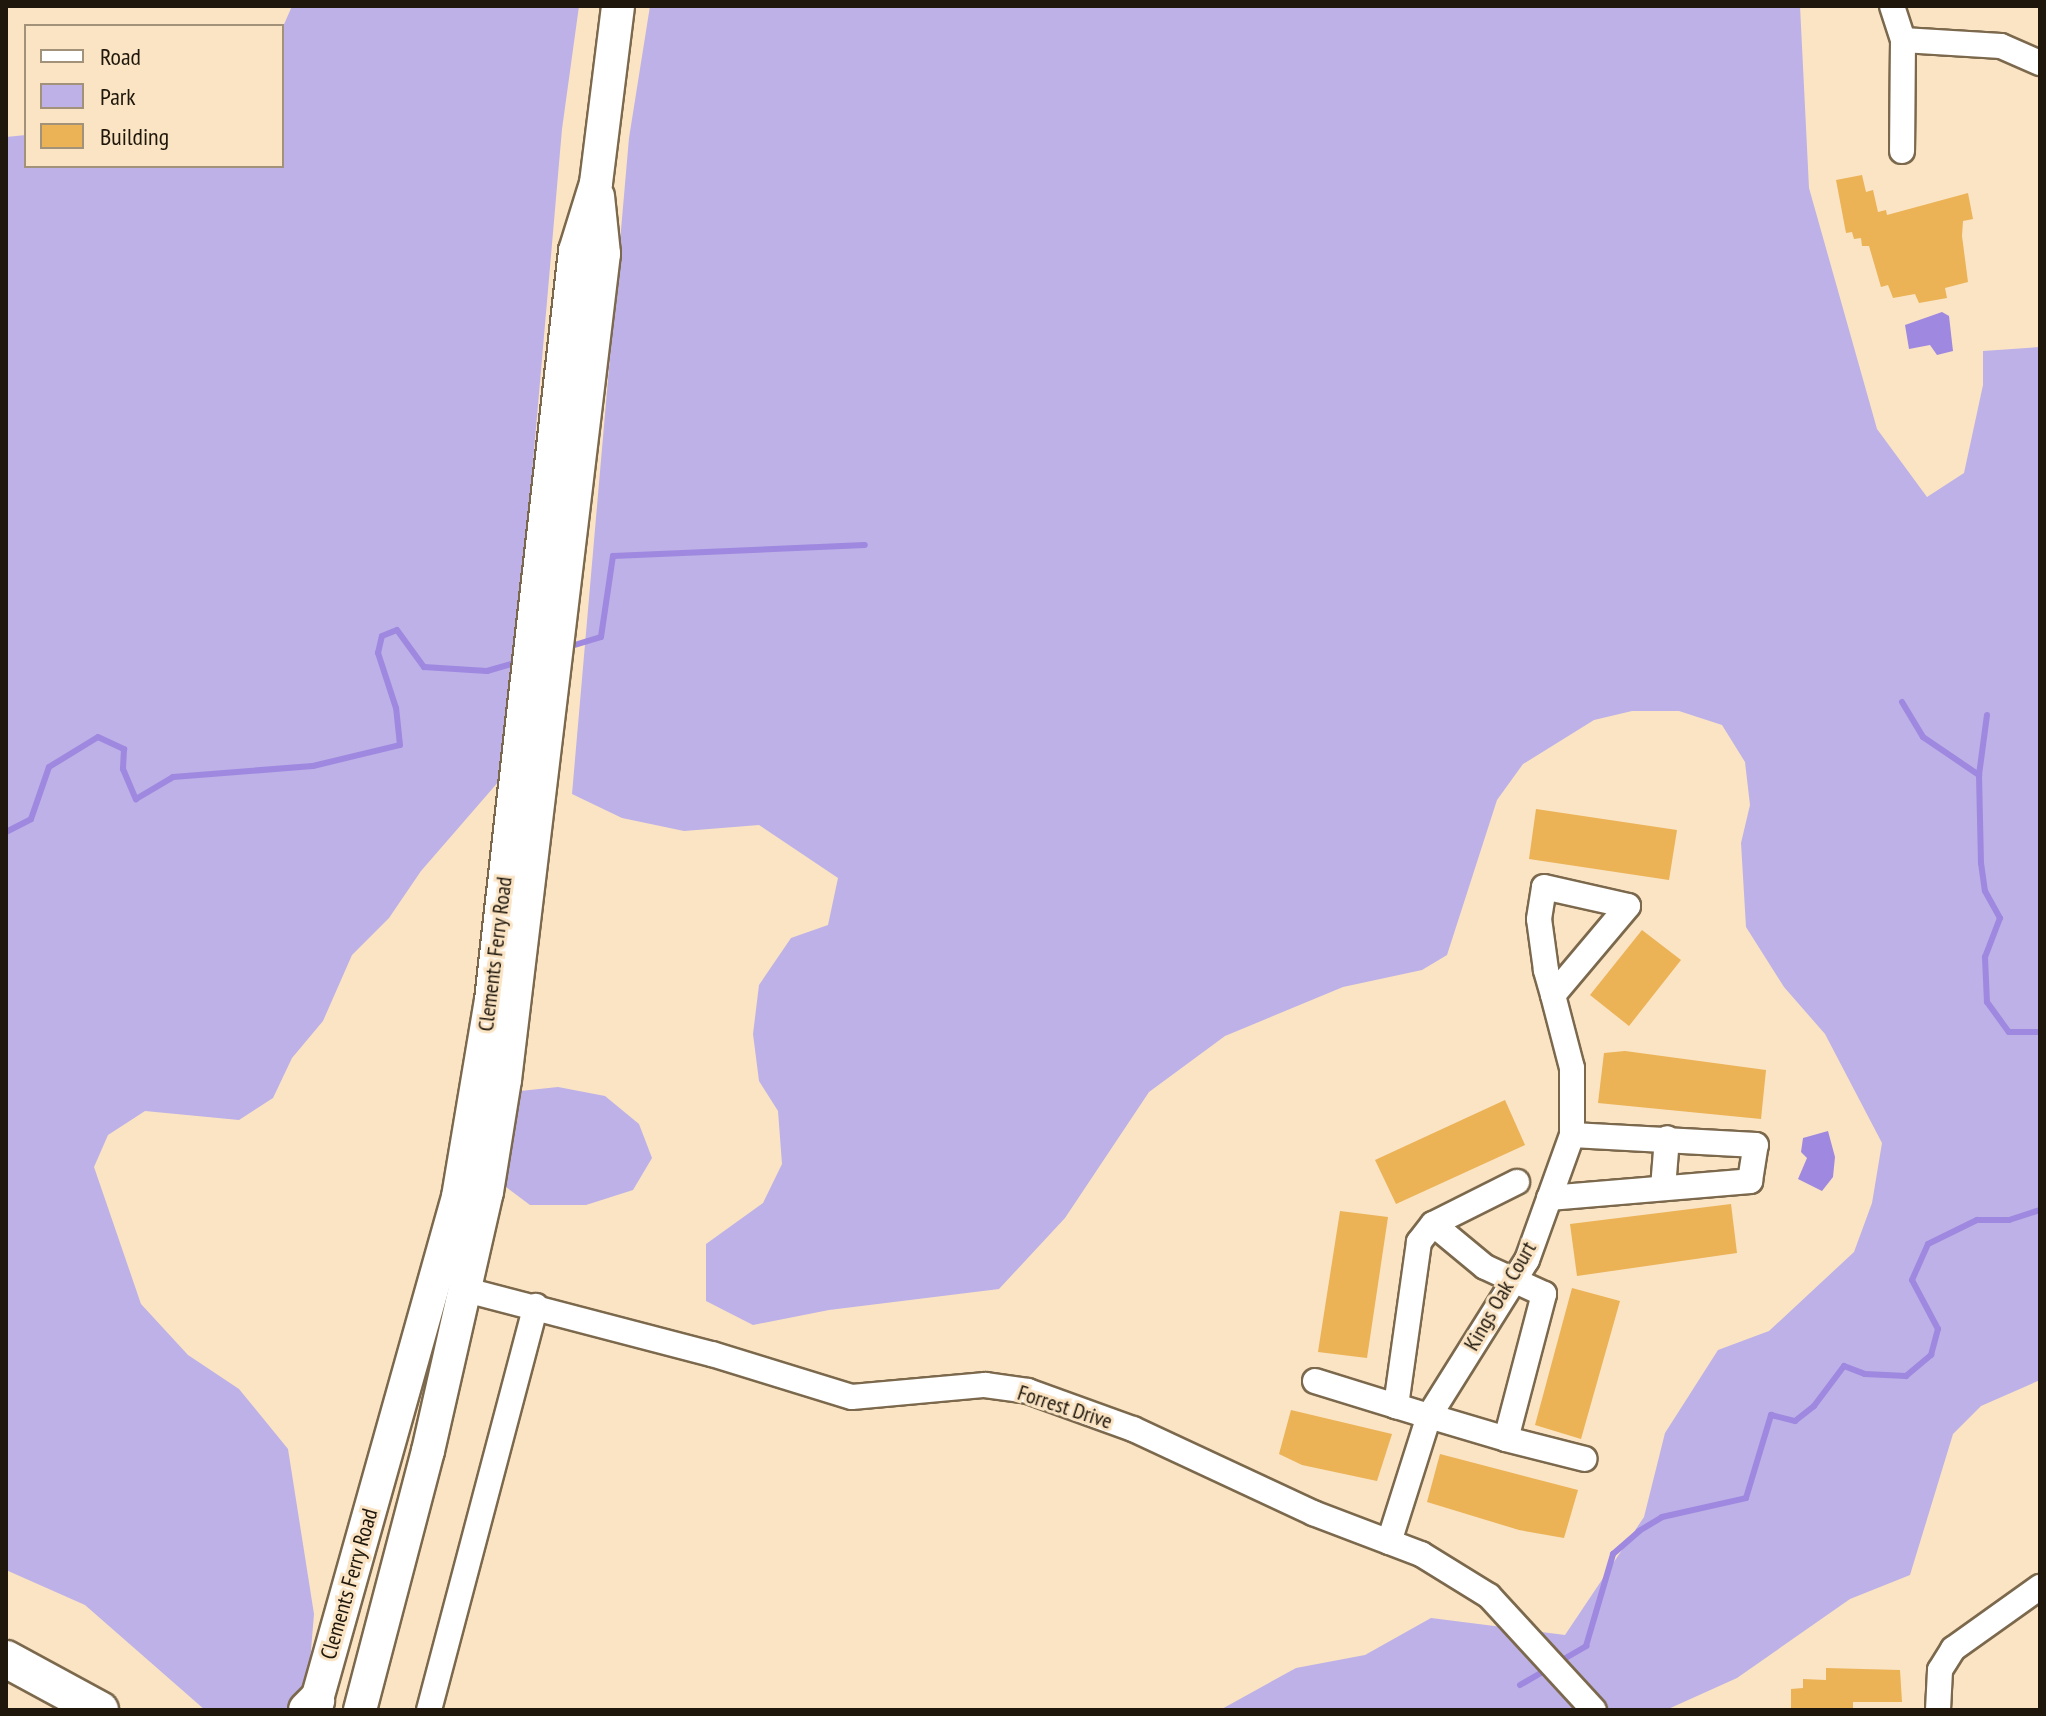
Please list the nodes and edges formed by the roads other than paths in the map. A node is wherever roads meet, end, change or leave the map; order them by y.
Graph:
1 (618, 6) edge
2 (1892, 6) edge
3 (1903, 40) junction
4 (2040, 63) edge
5 (1902, 151) dead end
6 (539, 700) junction
7 (1553, 995) junction
8 (1572, 1135) junction
9 (1667, 1138) junction
10 (1517, 1182) dead end
11 (1663, 1188) junction
12 (1549, 1198) junction
13 (1433, 1224) junction
14 (1514, 1280) junction
15 (462, 1289) junction
16 (536, 1306) junction
17 (1315, 1381) dead end
18 (1396, 1406) junction
19 (1429, 1416) junction
20 (1506, 1439) junction
21 (1585, 1459) dead end
22 (1389, 1542) junction
23 (2040, 1587) edge
24 (6, 1659) edge
25 (313, 1707) edge
26 (100, 1710) edge
27 (360, 1710) edge
28 (429, 1710) edge
29 (1594, 1710) edge
30 (1938, 1710) edge

1 - 6 main road, Clements Ferry Road
2 - 3 street
3 - 4 street
3 - 5 street
6 - 15 main road, Clements Ferry Road
6 - 25 main road, Clements Ferry Road
7 - 7 street, Kings Oak Court
7 - 8 street, Kings Oak Court
8 - 9 street
8 - 12 street, Kings Oak Court
9 - 11 street
9 - 11 street
10 - 13 street
11 - 12 street
12 - 14 street, Kings Oak Court
13 - 14 street
13 - 18 street
14 - 19 street, Kings Oak Court
14 - 20 street
15 - 16 street, Forrest Drive
15 - 27 main road, Clements Ferry Road
16 - 22 street, Forrest Drive
16 - 28 street
17 - 18 street
18 - 19 street
19 - 20 street
19 - 22 street, Kings Oak Court
20 - 21 street
22 - 29 street, Forrest Drive
23 - 30 street
24 - 26 highway

